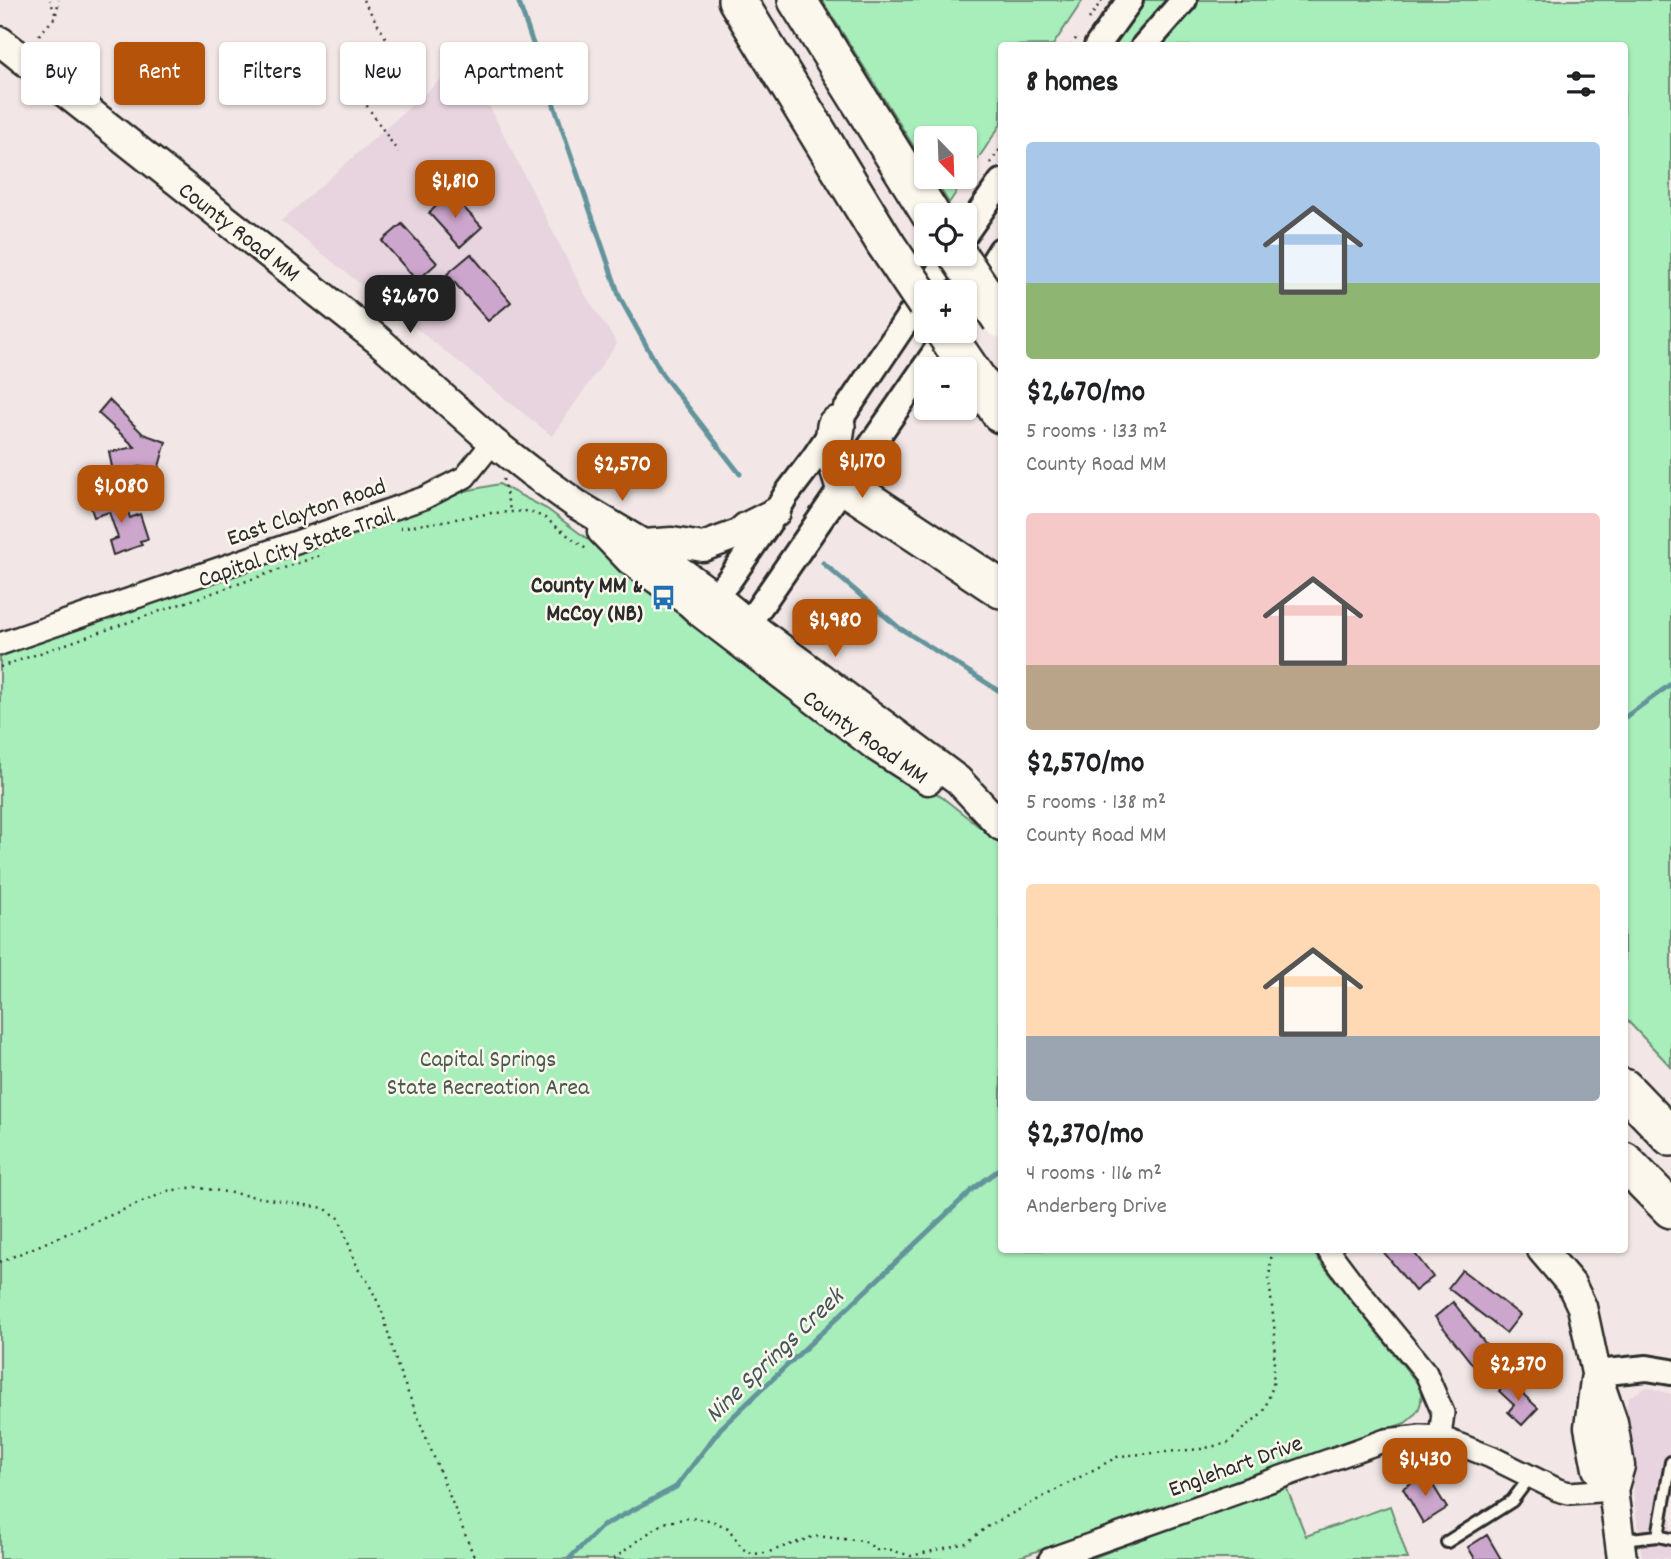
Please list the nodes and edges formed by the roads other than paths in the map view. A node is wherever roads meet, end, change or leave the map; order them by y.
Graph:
1 (737, 0) edge
2 (797, 0) edge
3 (1130, 0) edge
4 (1184, 0) edge
5 (0, 41) edge
6 (1100, 42) edge
7 (1147, 42) edge
8 (998, 186) edge
9 (923, 203) edge
10 (977, 216) edge
11 (998, 255) edge
12 (943, 266) edge
13 (965, 266) edge
14 (914, 286) edge
15 (977, 288) edge
16 (998, 315) edge
17 (942, 343) edge
18 (952, 343) edge
19 (998, 410) edge
20 (836, 426) junction
21 (493, 442) junction
22 (844, 485) junction
23 (576, 504) junction
24 (776, 512) junction
25 (643, 544) junction
26 (998, 587) edge
27 (708, 605) junction
28 (743, 633) junction
29 (0, 645) edge
30 (998, 823) edge
31 (1630, 1093) edge
32 (1671, 1137) edge
33 (1628, 1165) edge
34 (1671, 1209) edge
35 (1330, 1253) edge
36 (1545, 1253) edge
37 (1671, 1372) edge
38 (1596, 1373) junction
39 (1440, 1437) junction
40 (1671, 1462) edge
41 (1530, 1477) junction
42 (1612, 1490) junction
43 (1658, 1536) junction
44 (1671, 1539) edge
45 (1447, 1542) dead end
46 (1621, 1550) edge
47 (1050, 1559) edge

1 - 14 highway, bridge
2 - 9 highway
3 - 6 street
4 - 7 street
5 - 21 main road, County Road MM
8 - 10 street
11 - 15 street
12 - 20 street
13 - 16 highway, bridge
17 - 22 street
18 - 19 highway, bridge
20 - 22 highway
20 - 24 street
21 - 23 main road, County Road MM
21 - 29 street, East Clayton Road
22 - 26 highway
22 - 28 street
23 - 25 main road, County Road MM
23 - 27 main road, County Road MM
24 - 25 main road
24 - 27 street
25 - 27 main road, County Road MM
27 - 28 main road, County Road MM
28 - 30 main road, County Road MM
31 - 32 highway
33 - 34 highway
35 - 39 street
36 - 38 main road
37 - 38 street
38 - 42 main road
39 - 41 street
39 - 47 street, Englehart Drive
40 - 43 lane
41 - 42 street
41 - 45 lane
42 - 46 main road
43 - 44 lane
43 - 46 lane

